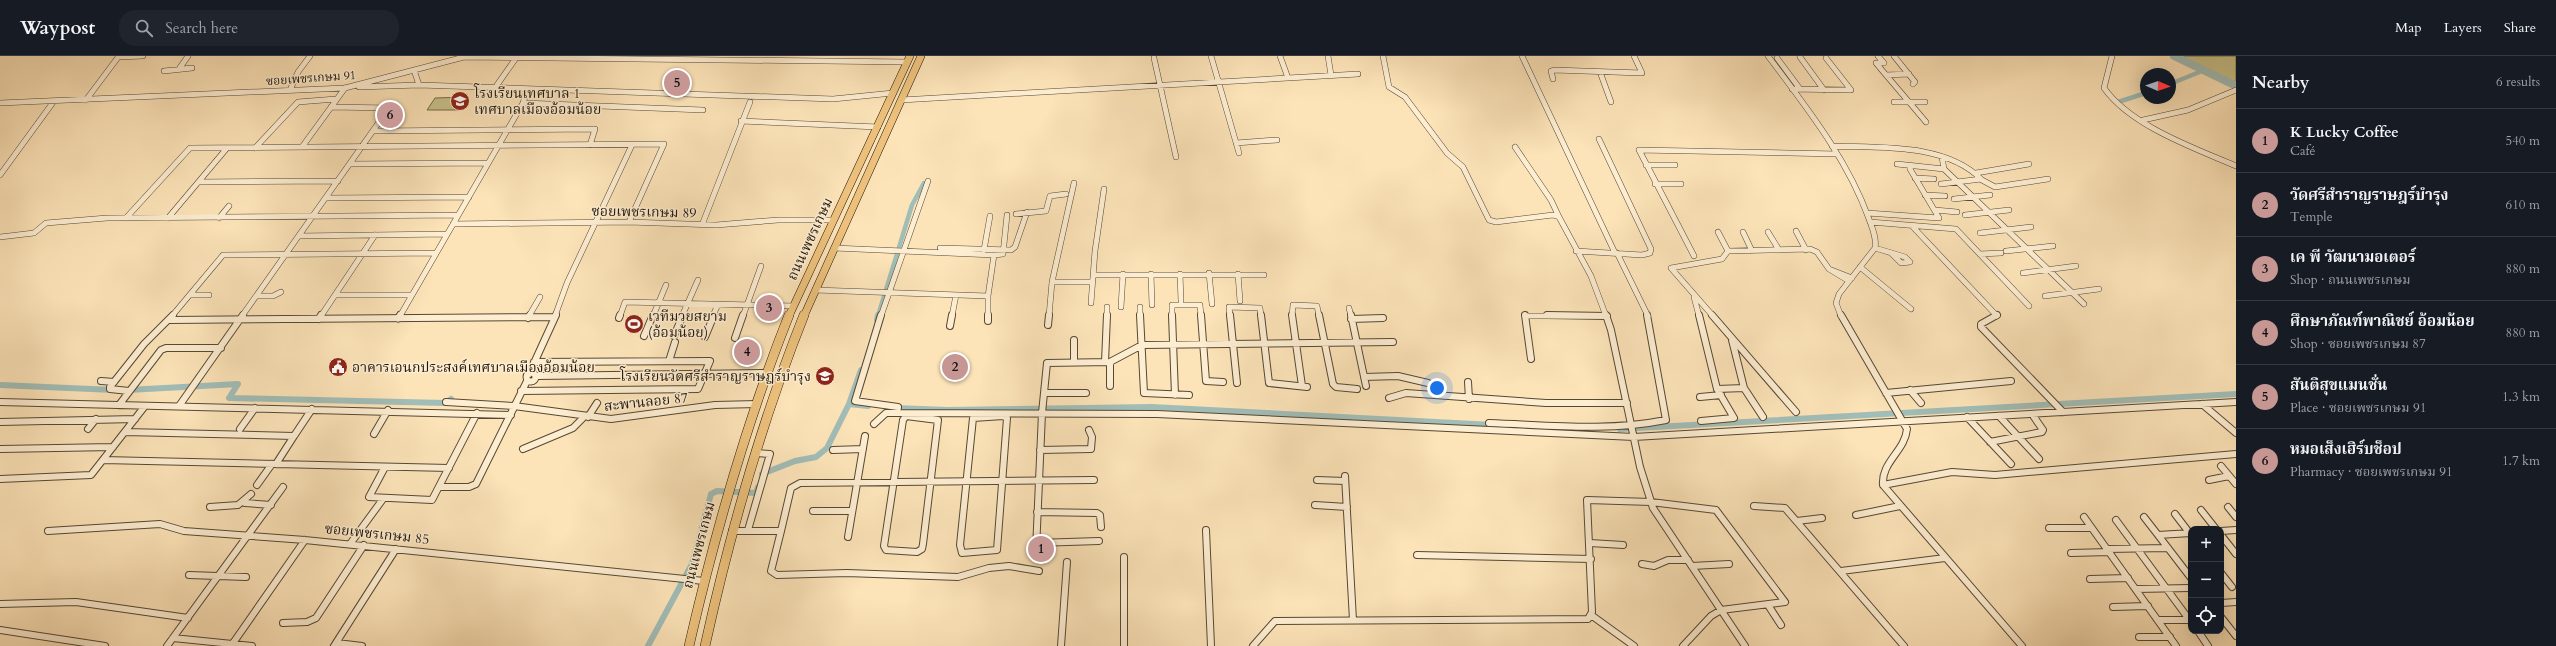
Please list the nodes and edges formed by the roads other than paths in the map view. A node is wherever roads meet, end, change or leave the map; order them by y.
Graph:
1 (143, 56) edge
2 (188, 56) edge
3 (310, 56) edge
4 (921, 56) edge
5 (1211, 56) edge
6 (1280, 56) edge
7 (1328, 56) edge
8 (1383, 56) edge
9 (1522, 56) edge
10 (1634, 56) edge
11 (1768, 56) edge
12 (1878, 56) edge
13 (1894, 56) edge
14 (2112, 56) edge
15 (118, 57) edge
16 (464, 57) edge
17 (490, 57) edge
18 (1800, 57) edge
19 (516, 58) junction
20 (658, 58) edge
21 (683, 58) edge
22 (718, 58) edge
23 (743, 58) edge
24 (769, 58) edge
25 (1154, 58) dead end
26 (1777, 58) dead end
27 (1826, 58) dead end
28 (909, 59) edge
29 (192, 68) dead end
30 (178, 69) junction
31 (414, 70) junction
32 (164, 71) dead end
33 (1600, 72) junction
34 (1358, 74) dead end
35 (1909, 74) junction
36 (1331, 75) junction
37 (1886, 75) junction
38 (1288, 78) junction
39 (1553, 79) dead end
40 (1218, 82) junction
41 (1913, 84) dead end
42 (419, 85) junction
43 (498, 85) dead end
44 (1159, 85) junction
45 (358, 86) junction
46 (345, 88) junction
47 (1792, 89) junction
48 (1800, 89) junction
49 (290, 90) junction
50 (527, 90) junction
51 (1824, 90) junction
52 (2236, 90) edge
53 (893, 93) junction
54 (336, 99) junction
55 (86, 100) junction
56 (901, 100) junction
57 (750, 102) dead end
58 (1611, 102) dead end
59 (1894, 102) dead end
60 (1911, 102) junction
61 (1925, 102) dead end
62 (52, 103) junction
63 (523, 103) junction
64 (0, 104) edge
65 (331, 107) junction
66 (703, 110) dead end
67 (2142, 120) junction
68 (741, 121) junction
69 (1926, 122) dead end
70 (878, 127) junction
71 (505, 130) junction
72 (374, 131) junction
73 (1599, 139) dead end
74 (1277, 140) dead end
75 (1236, 144) junction
76 (632, 145) junction
77 (497, 146) junction
78 (590, 146) junction
79 (1832, 146) junction
80 (302, 147) junction
81 (362, 147) junction
82 (1515, 147) dead end
83 (227, 148) junction
84 (256, 148) junction
85 (1239, 153) dead end
86 (1834, 154) junction
87 (1176, 157) dead end
88 (1942, 157) junction
89 (488, 163) junction
90 (351, 164) junction
91 (1897, 164) dead end
92 (2029, 164) dead end
93 (1646, 165) junction
94 (1675, 165) dead end
95 (2236, 166) edge
96 (1910, 169) dead end
97 (1944, 169) junction
98 (1976, 173) junction
99 (0, 175) edge
100 (1915, 178) junction
101 (1934, 179) dead end
102 (1980, 179) junction
103 (2048, 179) dead end
104 (338, 181) junction
105 (928, 181) dead end
106 (199, 182) junction
107 (1957, 182) junction
108 (1074, 183) dead end
109 (1655, 184) junction
110 (1681, 184) dead end
111 (1941, 184) dead end
112 (1104, 189) dead end
113 (1066, 194) dead end
114 (1926, 195) junction
115 (1990, 195) dead end
116 (1945, 196) dead end
117 (469, 197) junction
118 (1972, 197) junction
119 (326, 198) junction
120 (1954, 199) dead end
121 (229, 206) dead end
122 (1935, 210) junction
123 (2009, 210) dead end
124 (1027, 212) junction
125 (1957, 212) dead end
126 (1988, 212) junction
127 (1867, 213) junction
128 (1016, 214) dead end
129 (458, 215) junction
130 (1007, 215) dead end
131 (1965, 215) dead end
132 (990, 216) dead end
133 (313, 217) junction
134 (1559, 217) junction
135 (126, 218) junction
136 (168, 218) junction
137 (219, 218) junction
138 (834, 220) junction
139 (629, 222) junction
140 (1870, 222) junction
141 (596, 223) junction
142 (453, 224) junction
143 (702, 225) junction
144 (1913, 227) junction
145 (2031, 227) dead end
146 (2006, 230) junction
147 (1796, 231) dead end
148 (1718, 232) dead end
149 (1743, 232) dead end
150 (1768, 232) dead end
151 (1980, 233) dead end
152 (446, 234) junction
153 (375, 235) junction
154 (299, 236) junction
155 (0, 237) edge
156 (2053, 246) dead end
157 (834, 248) junction
158 (940, 248) dead end
159 (1875, 248) junction
160 (2026, 249) junction
161 (984, 250) junction
162 (1779, 250) junction
163 (1806, 250) junction
164 (900, 251) junction
165 (1004, 251) junction
166 (1576, 251) junction
167 (1728, 251) junction
168 (1752, 251) junction
169 (435, 253) junction
170 (1616, 253) junction
171 (362, 254) junction
172 (1892, 254) dead end
173 (1980, 254) junction
174 (286, 255) junction
175 (994, 255) junction
176 (1694, 256) dead end
177 (761, 266) dead end
178 (2076, 266) dead end
179 (1860, 267) junction
180 (2048, 270) junction
181 (1209, 273) junction
182 (2023, 273) dead end
183 (1122, 274) junction
184 (1151, 274) junction
185 (1180, 274) junction
186 (1238, 274) junction
187 (1093, 275) junction
188 (1264, 275) dead end
189 (698, 280) dead end
190 (1850, 280) junction
191 (1052, 282) junction
192 (1092, 282) junction
193 (666, 285) dead end
194 (2100, 289) dead end
195 (815, 290) junction
196 (281, 292) dead end
197 (886, 292) junction
198 (2071, 292) junction
199 (190, 295) junction
200 (209, 295) dead end
201 (335, 295) junction
202 (412, 295) junction
203 (956, 295) junction
204 (1694, 295) junction
205 (258, 296) junction
206 (988, 296) junction
207 (2045, 296) dead end
208 (540, 298) dead end
209 (1181, 301) dead end
210 (1240, 301) dead end
211 (658, 302) junction
212 (687, 303) junction
213 (1091, 303) dead end
214 (718, 304) junction
215 (1212, 304) dead end
216 (2084, 304) dead end
217 (747, 305) junction
218 (1152, 305) dead end
219 (794, 306) junction
220 (2028, 306) dead end
221 (1107, 307) dead end
222 (1121, 307) dead end
223 (1140, 307) dead end
224 (1349, 308) dead end
225 (1911, 309) dead end
226 (1607, 316) junction
227 (555, 317) junction
228 (528, 318) junction
229 (619, 318) dead end
230 (1383, 318) dead end
231 (242, 319) junction
232 (319, 319) junction
233 (398, 319) junction
234 (1351, 319) junction
235 (169, 320) junction
236 (988, 321) dead end
237 (1048, 325) dead end
238 (950, 326) dead end
239 (783, 332) junction
240 (797, 332) junction
241 (644, 336) dead end
242 (705, 337) dead end
243 (735, 338) dead end
244 (1732, 339) junction
245 (1074, 340) dead end
246 (1393, 342) dead end
247 (1324, 343) junction
248 (1356, 343) junction
249 (1203, 344) junction
250 (1233, 344) junction
251 (1264, 344) junction
252 (1295, 344) junction
253 (1142, 345) junction
254 (1172, 345) junction
255 (221, 348) junction
256 (1532, 359) dead end
257 (669, 361) junction
258 (534, 362) junction
259 (1074, 362) junction
260 (1108, 362) junction
261 (705, 373) junction
262 (767, 373) junction
263 (782, 373) junction
264 (529, 374) junction
265 (537, 376) junction
266 (1364, 377) junction
267 (101, 381) dead end
268 (528, 381) junction
269 (2011, 381) dead end
270 (114, 382) junction
271 (1223, 382) dead end
272 (1468, 382) dead end
273 (1237, 383) dead end
274 (1428, 383) dead end
275 (1110, 386) dead end
276 (1366, 386) dead end
277 (1744, 388) junction
278 (1357, 389) dead end
279 (1910, 390) junction
280 (129, 391) junction
281 (521, 391) junction
282 (761, 391) junction
283 (775, 391) junction
284 (1719, 392) junction
285 (1044, 393) junction
286 (1086, 393) dead end
287 (1886, 393) junction
288 (1175, 395) junction
289 (1189, 395) dead end
290 (1700, 397) dead end
291 (1389, 398) dead end
292 (1470, 399) junction
293 (0, 402) edge
294 (446, 402) dead end
295 (2236, 402) edge
296 (597, 403) dead end
297 (1627, 403) junction
298 (1921, 403) dead end
299 (756, 404) junction
300 (2202, 404) junction
301 (119, 405) junction
302 (145, 406) junction
303 (179, 406) junction
304 (514, 406) junction
305 (255, 408) junction
306 (2060, 408) junction
307 (312, 409) junction
308 (388, 410) junction
309 (898, 410) junction
310 (1042, 410) junction
311 (1796, 412) dead end
312 (477, 413) junction
313 (511, 414) junction
314 (1999, 416) junction
315 (586, 417) junction
316 (1763, 417) dead end
317 (1902, 418) junction
318 (1967, 418) junction
319 (2034, 418) dead end
320 (135, 419) junction
321 (96, 420) junction
322 (1701, 421) dead end
323 (0, 422) edge
324 (1489, 423) dead end
325 (874, 424) dead end
326 (88, 429) dead end
327 (240, 429) dead end
328 (1089, 430) dead end
329 (125, 432) junction
330 (1633, 432) junction
331 (2236, 433) edge
332 (374, 434) dead end
333 (294, 436) junction
334 (865, 436) dead end
335 (2016, 436) junction
336 (1990, 442) junction
337 (113, 447) junction
338 (0, 449) edge
339 (523, 450) dead end
340 (833, 450) dead end
341 (863, 450) junction
342 (1040, 450) junction
343 (755, 453) junction
344 (2236, 454) edge
345 (2039, 459) dead end
346 (103, 460) junction
347 (274, 464) junction
348 (2011, 464) dead end
349 (2221, 466) dead end
350 (385, 467) junction
351 (449, 468) junction
352 (2229, 476) junction
353 (0, 479) edge
354 (1038, 480) junction
355 (1094, 480) dead end
356 (1317, 480) dead end
357 (2209, 480) dead end
358 (857, 481) junction
359 (893, 481) junction
360 (929, 481) junction
361 (966, 481) junction
362 (1001, 481) junction
363 (2236, 484) edge
364 (257, 485) dead end
365 (1883, 485) junction
366 (283, 487) dead end
367 (440, 487) junction
368 (251, 494) dead end
369 (383, 499) junction
370 (1651, 502) junction
371 (245, 503) junction
372 (271, 505) junction
373 (1315, 505) dead end
374 (1754, 506) dead end
375 (1900, 506) junction
376 (210, 507) dead end
377 (1347, 507) junction
378 (2228, 507) dead end
379 (2201, 510) dead end
380 (852, 511) junction
381 (812, 512) dead end
382 (1037, 512) junction
383 (2175, 514) dead end
384 (1856, 515) dead end
385 (2084, 517) dead end
386 (2144, 517) dead end
387 (2236, 517) edge
388 (1822, 518) dead end
389 (2116, 520) dead end
390 (1797, 521) junction
391 (1101, 526) dead end
392 (2214, 526) edge
393 (2049, 528) dead end
394 (2091, 528) junction
395 (748, 530) junction
396 (1206, 530) dead end
397 (2188, 530) edge
398 (2236, 530) edge
399 (48, 531) dead end
400 (732, 531) junction
401 (781, 531) junction
402 (2224, 532) edge
403 (250, 534) junction
404 (2188, 534) edge
405 (2158, 535) junction
406 (848, 537) dead end
407 (305, 540) junction
408 (2224, 540) edge
409 (1100, 542) dead end
410 (1590, 543) junction
411 (350, 544) junction
412 (1623, 545) dead end
413 (364, 546) junction
414 (2168, 548) junction
415 (396, 549) junction
416 (2137, 549) junction
417 (2108, 550) junction
418 (2071, 553) dead end
419 (2236, 554) edge
420 (1417, 555) dead end
421 (1124, 557) dead end
422 (1945, 558) junction
423 (1591, 559) junction
424 (1067, 562) dead end
425 (1690, 563) junction
426 (1642, 564) dead end
427 (1730, 564) dead end
428 (1039, 571) dead end
429 (1841, 571) junction
430 (2188, 574) edge
431 (189, 575) dead end
432 (218, 576) junction
433 (246, 577) dead end
434 (2224, 577) edge
435 (2128, 578) junction
436 (2090, 579) dead end
437 (704, 581) junction
438 (2232, 587) dead end
439 (2167, 588) junction
440 (2188, 588) edge
441 (2136, 589) junction
442 (2236, 602) edge
443 (2224, 603) edge
444 (0, 604) edge
445 (1768, 605) junction
446 (2148, 606) junction
447 (2113, 607) dead end
448 (1721, 610) junction
449 (1591, 615) junction
450 (2188, 617) edge
451 (188, 618) junction
452 (1353, 620) junction
453 (2158, 620) junction
454 (2188, 621) edge
455 (2224, 622) edge
456 (283, 623) dead end
457 (1781, 625) dead end
458 (0, 630) edge
459 (2200, 634) edge
460 (2235, 634) edge
461 (2139, 637) dead end
462 (2170, 637) junction
463 (172, 638) junction
464 (79, 644) edge
465 (336, 644) edge
466 (232, 645) edge
467 (105, 646) edge
468 (167, 646) edge
469 (252, 646) edge
470 (362, 646) edge
471 (689, 646) edge
472 (705, 646) edge
473 (1061, 646) edge
474 (1124, 646) edge
475 (1211, 646) edge
476 (1253, 646) edge
477 (1634, 646) edge
478 (1684, 646) edge
479 (1745, 646) edge
480 (1904, 646) edge
481 (2022, 646) edge
482 (2176, 646) edge
483 (2208, 646) edge

1 - 15 street
2 - 30 street
3 - 49 street
4 - 56 main road, ถนนเพชรเกษม
5 - 40 street
6 - 38 street
7 - 36 street
8 - 134 street
9 - 170 street
10 - 33 street
11 - 47 street
12 - 37 street
13 - 35 street
14 - 67 street
15 - 55 street
16 - 17 street, ซอยเพชรเกษม 91
16 - 31 street, ซอยเพชรเกษม 91
17 - 19 street, ซอยเพชรเกษม 91
18 - 51 street
19 - 20 street, ซอยเพชรเกษม 91
19 - 43 street
20 - 21 street, ซอยเพชรเกษม 91
21 - 22 street, ซอยเพชรเกษม 91
22 - 23 street, ซอยเพชรเกษม 91
23 - 24 street, ซอยเพชรเกษม 91
24 - 28 street, ซอยเพชรเกษม 91
25 - 44 street
26 - 48 street
27 - 51 street
28 - 53 main road, ถนนเพชรเกษม
29 - 30 street
30 - 32 street
31 - 42 street
31 - 45 street, ซอยเพชรเกษม 91
33 - 39 street
33 - 58 street
34 - 36 street
35 - 37 street
35 - 41 street
36 - 38 street
37 - 60 street
38 - 40 street
40 - 44 street
40 - 75 street
42 - 45 street
42 - 50 street
44 - 56 street
44 - 87 street
45 - 46 street, ซอยเพชรเกษม 91
46 - 49 street, ซอยเพชรเกษม 91
46 - 54 street
47 - 48 street
47 - 79 street
48 - 51 street
49 - 55 street, ซอยเพชรเกษม 91
50 - 53 street
50 - 63 street
52 - 67 street
53 - 70 main road, ถนนเพชรเกษม
54 - 65 street
54 - 84 street
55 - 62 street, ซอยเพชรเกษม 91
56 - 157 main road, ถนนเพชรเกษม
57 - 68 street
59 - 60 street
60 - 61 street
60 - 69 street
62 - 64 street, ซอยเพชรเกษม 91
62 - 99 street
63 - 66 street
63 - 71 street
65 - 72 street
65 - 80 street
67 - 95 street
68 - 70 street
68 - 143 street
70 - 138 main road, ถนนเพชรเกษม
71 - 72 street
71 - 77 street
71 - 78 street
72 - 81 street
73 - 170 street
74 - 75 street
75 - 85 street
76 - 78 street
76 - 139 street
76 - 141 street
77 - 78 street
77 - 81 street
77 - 89 street
79 - 86 street
79 - 88 street
80 - 81 street
80 - 84 street
81 - 90 street
82 - 134 street
83 - 84 street
83 - 106 street
83 - 135 street
86 - 93 street
86 - 127 street
88 - 97 street
88 - 98 street
89 - 90 street
89 - 117 street
90 - 104 street
91 - 97 street
92 - 98 street
93 - 94 street
93 - 109 street
96 - 100 street
97 - 107 street
98 - 102 street
100 - 101 street
100 - 114 street
102 - 103 street
102 - 107 street
104 - 106 street
104 - 119 street
105 - 164 street
106 - 136 street
107 - 111 street
107 - 118 street
108 - 191 street
109 - 110 street
109 - 176 street
112 - 187 street
113 - 124 street
114 - 116 street
114 - 122 street
115 - 118 street
117 - 119 street
117 - 129 street
118 - 120 street
118 - 126 street
119 - 133 street
121 - 137 street
122 - 125 street
122 - 127 street
123 - 126 street
124 - 128 street
124 - 165 street
126 - 131 street
126 - 146 street
127 - 140 street
129 - 133 street
129 - 142 street
130 - 165 street
132 - 161 street
133 - 137 street
133 - 154 street
134 - 166 street
135 - 136 street
135 - 155 street
136 - 137 street
138 - 143 street, ซอยเพชรเกษม 89
138 - 219 main road, ถนนเพชรเกษม
139 - 141 street, ซอยเพชรเกษม 89
139 - 143 street, ซอยเพชรเกษม 89
140 - 144 street
140 - 159 street
141 - 142 street, ซอยเพชรเกษม 89
141 - 227 street
142 - 152 street
144 - 173 street
144 - 306 street
145 - 146 street
146 - 151 street
146 - 160 street
147 - 163 street
148 - 167 street
149 - 168 street
150 - 162 street
152 - 153 street
152 - 169 street
153 - 154 street
153 - 171 street
154 - 174 street
156 - 160 street
157 - 164 street
157 - 195 main road, ถนนเพชรเกษม
158 - 161 street
159 - 172 street
159 - 179 street
160 - 173 street
160 - 180 street
161 - 165 street
162 - 163 street
162 - 168 street
163 - 190 street
164 - 175 street
164 - 197 street
165 - 175 street
166 - 170 street
166 - 226 street
167 - 168 street
167 - 204 street
169 - 171 street
169 - 202 street
170 - 330 street
171 - 174 street
171 - 201 street
173 - 220 street
174 - 199 street
174 - 205 street
175 - 206 street
177 - 217 street
178 - 180 street
179 - 190 street
179 - 225 street
180 - 182 street
180 - 198 street
181 - 185 street
181 - 186 street
181 - 215 street
183 - 184 street
183 - 187 street
183 - 222 street
184 - 185 street
184 - 218 street
185 - 209 street
186 - 188 street
186 - 210 street
187 - 192 street
189 - 212 street
190 - 287 street
191 - 192 street
191 - 237 street
192 - 213 street
193 - 211 street
194 - 198 street
195 - 197 street
195 - 240 main road, ถนนเพชรเกษม
196 - 205 street
197 - 203 street
197 - 309 street
198 - 207 street
198 - 216 street
199 - 200 street
199 - 235 street
201 - 202 street
201 - 232 street
202 - 233 street
203 - 206 street
203 - 238 street
204 - 244 street
204 - 284 street
205 - 231 street
206 - 236 street
208 - 228 street
211 - 212 street
211 - 229 street
211 - 241 street
212 - 214 street
212 - 257 street
214 - 217 street
214 - 242 street
217 - 219 street
217 - 243 street
219 - 239 main road, ถนนเพชรเกษม
221 - 260 street
223 - 253 street
224 - 234 street
226 - 256 street
226 - 297 street
227 - 228 street
227 - 258 street
228 - 233 street
230 - 234 street
231 - 232 street
231 - 235 street
231 - 255 street
232 - 233 street
234 - 248 street
235 - 270 street
239 - 240 main road
239 - 262 main road, ถนนเพชรเกษม
240 - 263 main road, ถนนเพชรเกษม
244 - 277 street
244 - 311 street
245 - 259 street
246 - 248 street
247 - 248 street
247 - 252 street
247 - 252 street
247 - 278 street
248 - 266 street
249 - 250 street
249 - 254 street
249 - 254 street
249 - 271 street
250 - 251 street
250 - 251 street
250 - 273 street
251 - 252 street
251 - 252 street
253 - 254 street
253 - 260 street
253 - 288 street
254 - 288 street
255 - 280 street
255 - 303 street
257 - 258 street
257 - 261 street
258 - 264 street
259 - 260 street
259 - 285 street
260 - 275 street
261 - 262 street
261 - 265 street
261 - 281 street
262 - 263 main road
262 - 282 main road, ถนนเพชรเกษม
263 - 283 main road, ถนนเพชรเกษม
264 - 265 street
264 - 268 street
265 - 268 street
266 - 274 street
266 - 276 street
267 - 270 street
268 - 281 street
269 - 279 street
270 - 280 street
272 - 292 street
277 - 284 street
277 - 316 street
279 - 287 street
279 - 298 street
280 - 301 street
281 - 304 street
282 - 283 main road
282 - 299 main road, ถนนเพชรเกษม
283 - 343 main road, ถนนเพชรเกษม
284 - 290 street
284 - 322 street
285 - 286 street
285 - 310 street
287 - 317 street
288 - 289 street
291 - 292 street
292 - 297 street
293 - 301 street
294 - 304 street, สะพานลอย 87
295 - 300 street
296 - 315 street
297 - 330 street
299 - 315 street, สะพานลอย 87
299 - 437 main road, ถนนเพชรเกษม
300 - 306 street
300 - 331 street
301 - 302 street
302 - 303 street
302 - 320 street
303 - 305 street
304 - 313 street
304 - 315 street, สะพานลอย 87
305 - 307 street
305 - 327 street
306 - 314 street
307 - 308 street
307 - 333 street
308 - 312 street
308 - 332 street
309 - 310 street
309 - 325 street
310 - 330 street
310 - 342 street
312 - 313 street
312 - 351 street
313 - 367 street
314 - 318 street
314 - 335 street
315 - 339 street
317 - 318 street
317 - 330 street
317 - 365 street
318 - 336 street
319 - 335 street
320 - 321 street
320 - 329 street
321 - 323 street
321 - 326 street
324 - 330 street
328 - 342 street
329 - 333 street
329 - 337 street
330 - 370 street
333 - 347 street
334 - 341 street
335 - 336 street
335 - 345 street
336 - 348 street
337 - 338 street
337 - 346 street
340 - 341 street
341 - 358 street
342 - 354 street
343 - 395 street
343 - 400 main road, ถนนเพชรเกษม
344 - 365 street
346 - 347 street
346 - 353 street
347 - 350 street
347 - 364 street
349 - 352 street
350 - 351 street
350 - 369 street
351 - 367 street
352 - 357 street
352 - 363 street
354 - 355 street
354 - 362 street
354 - 382 street
356 - 377 street
358 - 359 street
358 - 380 street
358 - 401 street
359 - 360 street
359 - 360 street
359 - 360 street
360 - 361 street
361 - 362 street
361 - 362 street
361 - 362 street
365 - 375 street
366 - 372 street
367 - 369 street
368 - 371 street
369 - 411 street
370 - 410 street
370 - 425 street
370 - 445 street
371 - 372 street
371 - 376 street
372 - 403 street
373 - 377 street
374 - 390 street
375 - 384 street
375 - 422 street
377 - 452 street
378 - 387 street
379 - 392 street
380 - 381 street
380 - 406 street
382 - 391 street
382 - 409 street
383 - 397 street
385 - 394 street
386 - 405 street
388 - 390 street
389 - 416 street
390 - 429 street
393 - 394 street
394 - 417 street
395 - 400 street
395 - 401 street
396 - 475 street
398 - 402 street
399 - 403 street, ซอยเพชรเกษม 85
400 - 472 main road, ถนนเพชรเกษม
401 - 428 street
403 - 407 street, ซอยเพชรเกษม 85
403 - 432 street
404 - 405 street
405 - 414 street
407 - 411 street, ซอยเพชรเกษม 85
407 - 466 street
408 - 419 street
410 - 412 street
410 - 423 street
411 - 413 street, ซอยเพชรเกษม 85
413 - 415 street, ซอยเพชรเกษม 85
413 - 456 street
414 - 416 street
414 - 430 street
415 - 437 street, ซอยเพชรเกษม 85
415 - 465 street
416 - 417 street
416 - 439 street
417 - 418 street
417 - 435 street
420 - 423 street
421 - 474 street
422 - 429 street
422 - 481 street
423 - 449 street
424 - 473 street
425 - 426 street
425 - 427 street
425 - 448 street
429 - 480 street
431 - 432 street
432 - 433 street
432 - 451 street
434 - 438 street
435 - 436 street
435 - 441 street
437 - 471 main road, ถนนเพชรเกษม
439 - 440 street
439 - 441 street
439 - 450 street
441 - 446 street
442 - 443 street
444 - 451 street
445 - 448 street
445 - 457 street
446 - 447 street
446 - 453 street
448 - 478 street
448 - 479 street
449 - 452 street
449 - 477 street
451 - 463 street
452 - 476 street
453 - 454 street
453 - 462 street
455 - 460 street
458 - 464 street
459 - 483 street
461 - 462 street
462 - 482 street
463 - 466 street
463 - 468 street
464 - 467 street
465 - 470 street
466 - 469 street

